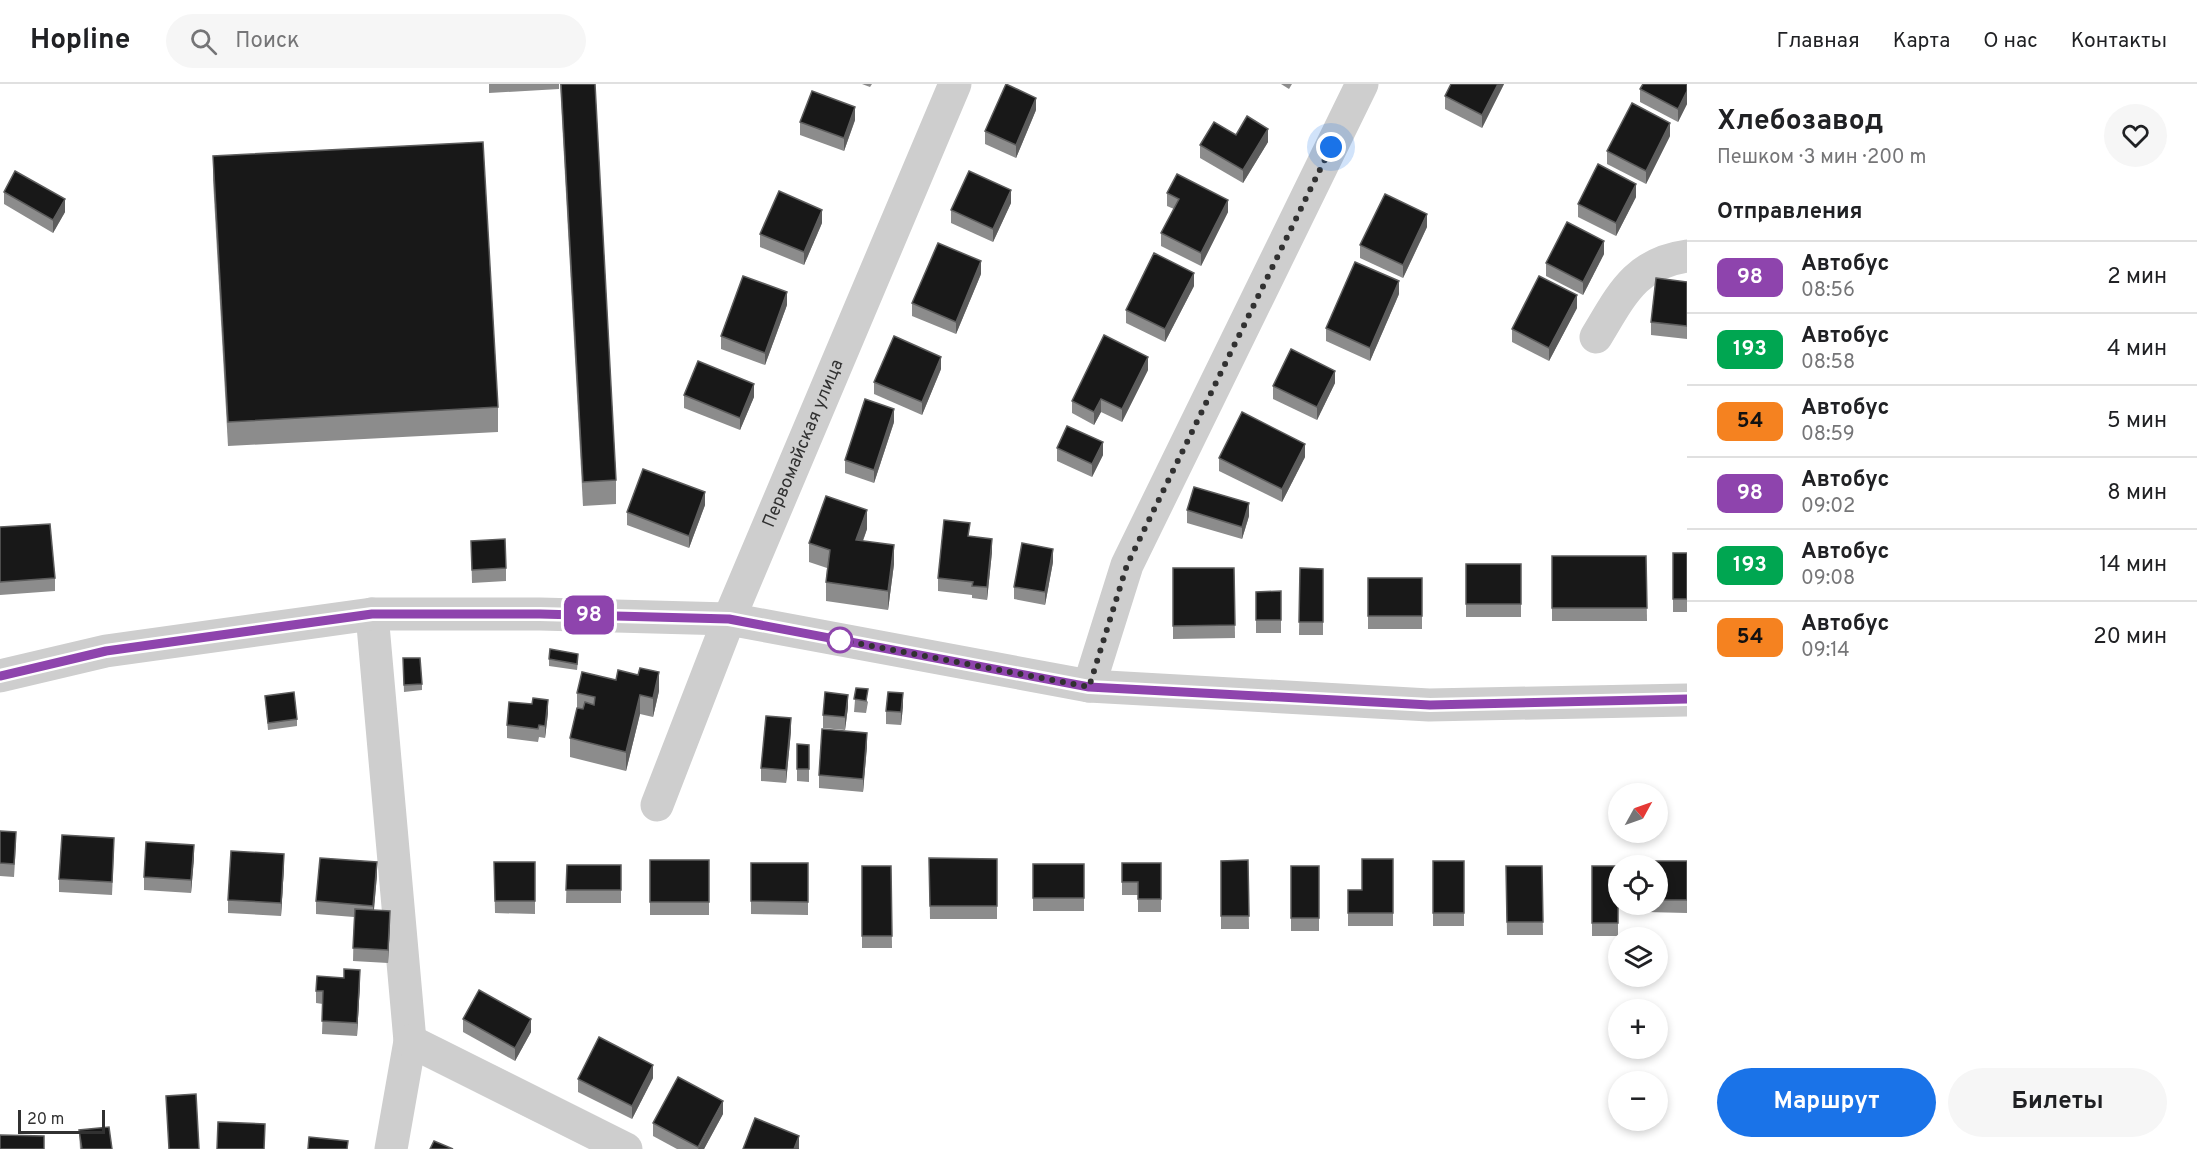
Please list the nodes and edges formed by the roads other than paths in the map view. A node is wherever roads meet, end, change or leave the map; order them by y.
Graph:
1 (956, 84) edge
2 (1362, 84) edge
3 (1687, 256) edge
4 (1596, 337) dead end
5 (372, 614) junction
6 (729, 619) junction
7 (0, 676) edge
8 (1089, 687) junction
9 (1687, 699) edge
10 (657, 805) dead end
11 (410, 1041) junction
12 (391, 1149) edge
13 (626, 1149) edge

1 - 6 street, Первомайская улица
2 - 8 street
3 - 4 street
5 - 6 street
5 - 7 street
5 - 11 street
6 - 8 street
6 - 10 street, Первомайская улица
8 - 9 street
11 - 12 street
11 - 13 street

